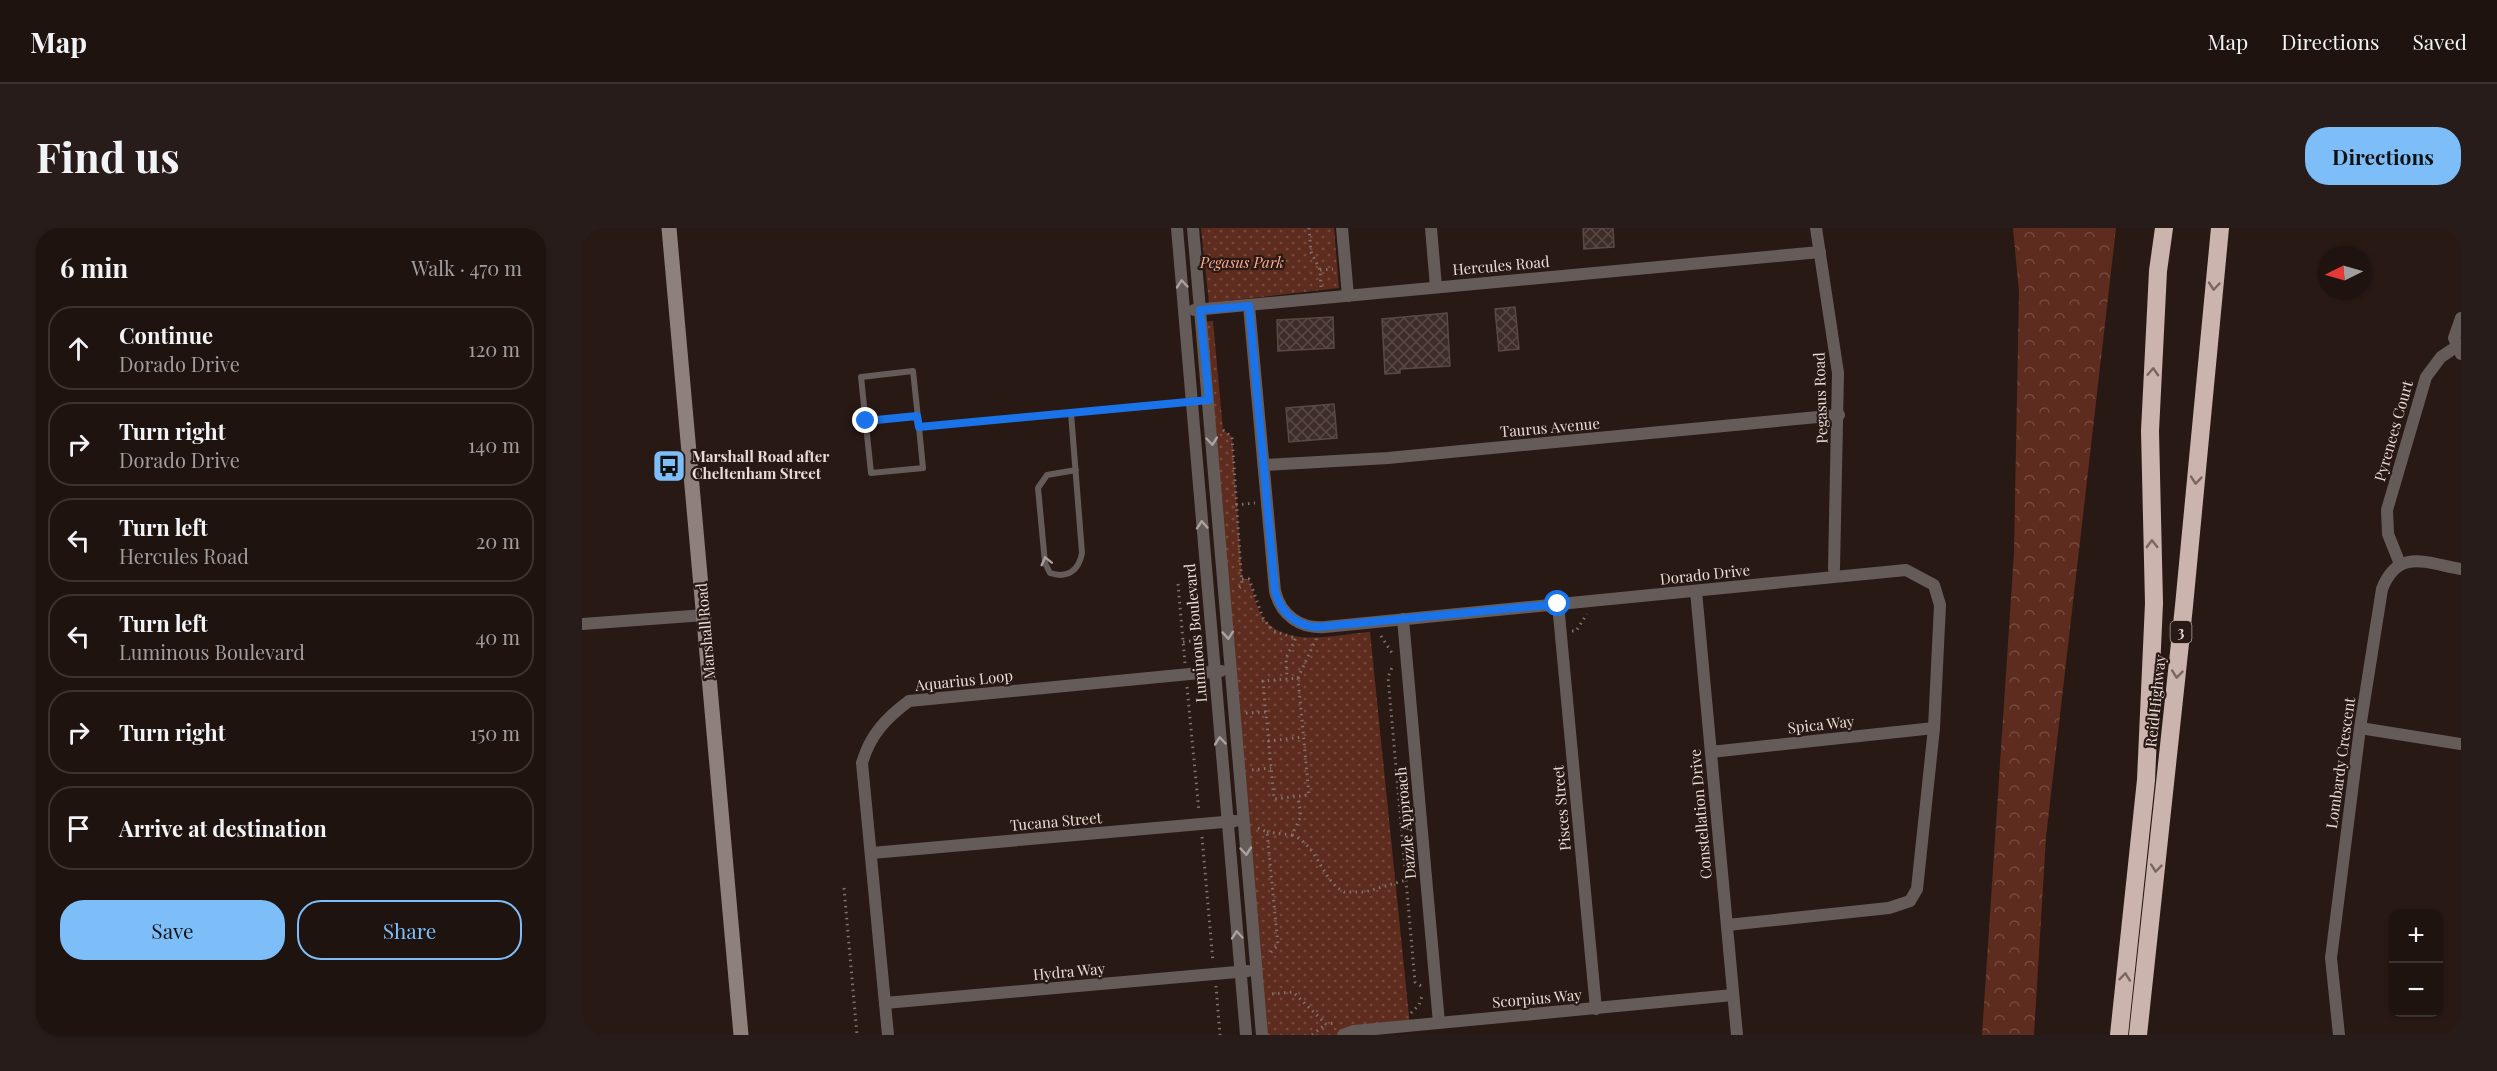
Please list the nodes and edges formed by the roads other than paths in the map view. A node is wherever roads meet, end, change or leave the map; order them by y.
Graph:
1 (669, 228) edge
2 (1177, 228) edge
3 (1193, 228) edge
4 (1342, 228) edge
5 (1431, 228) edge
6 (1816, 228) edge
7 (2152, 228) edge
8 (2164, 228) edge
9 (2220, 228) edge
10 (1820, 252) junction
11 (2158, 271) junction
12 (1436, 287) junction
13 (1348, 296) junction
14 (1249, 306) junction
15 (1200, 310) junction
16 (1184, 311) junction
17 (2461, 318) edge
18 (2458, 350) edge
19 (1209, 400) junction
20 (1193, 402) junction
21 (1071, 413) junction
22 (1839, 415) junction
23 (917, 416) junction
24 (866, 421) junction
25 (919, 427) junction
26 (1264, 465) junction
27 (1076, 471) junction
28 (2400, 564) junction
29 (1834, 569) dead end
30 (2461, 569) edge
31 (1696, 591) junction
32 (1558, 604) junction
33 (705, 615) junction
34 (1403, 619) junction
35 (582, 624) edge
36 (1214, 671) junction
37 (1231, 671) junction
38 (1934, 728) junction
39 (2360, 728) junction
40 (2461, 744) edge
41 (1711, 752) junction
42 (1243, 821) junction
43 (1228, 822) junction
44 (872, 854) junction
45 (1727, 925) junction
46 (1256, 971) junction
47 (1240, 972) junction
48 (1733, 995) junction
49 (885, 1003) junction
50 (1596, 1009) junction
51 (1439, 1023) junction
52 (741, 1035) edge
53 (888, 1035) edge
54 (1246, 1035) edge
55 (1262, 1035) edge
56 (1343, 1035) edge
57 (1737, 1035) edge
58 (2119, 1035) edge
59 (2138, 1035) edge
60 (2339, 1035) edge

1 - 33 main road, Marshall Road
16 -> 2 street, Luminous Boulevard
3 - 15 street, Luminous Boulevard
4 - 13 street
5 - 12 street
6 - 10 street, Pegasus Road
7 - 11 highway
8 - 11 highway, Reid Highway / 3
9 -> 59 highway, Reid Highway / 3
10 - 12 street, Hercules Road
10 - 22 street, Pegasus Road
58 -> 11 highway, Reid Highway / 3
12 - 13 street, Hercules Road
13 - 14 street, Hercules Road
14 - 15 street, Hercules Road
14 - 26 street, Dorado Drive
15 - 16 street, Hercules Road
15 - 19 street, Luminous Boulevard
16 - 20 street, Luminous Boulevard
17 - 18 street, Pyrenees Court
18 - 28 street, Pyrenees Court
19 - 20 lane
19 -> 37 street, Luminous Boulevard
20 - 21 lane
36 -> 20 street, Luminous Boulevard
21 - 25 lane
21 - 27 lane
22 - 26 street, Taurus Avenue
22 - 29 street, Pegasus Road
23 - 24 lane
23 - 24 lane
23 - 25 lane
24 - 25 lane
26 - 34 street, Dorado Drive
27 -> 27 lane
28 - 30 street
28 - 39 street, Lombardy Crescent
31 - 32 street, Dorado Drive
31 - 38 street, Dorado Drive
31 - 41 street, Constellation Drive
32 - 34 street, Dorado Drive
32 - 50 street, Pisces Street
33 - 35 street
33 - 52 main road, Marshall Road
34 - 51 street, Dazzle Approach
36 - 37 street, Aquarius Loop
43 -> 36 street, Luminous Boulevard
36 - 44 street, Aquarius Loop
37 - 42 street, Luminous Boulevard
38 - 41 street, Spica Way
38 - 45 street, Dorado Drive
39 - 40 street
39 - 60 street, Lombardy Crescent
41 - 45 street, Constellation Drive
42 - 43 street, Tucana Street
42 -> 46 street, Luminous Boulevard
43 - 44 street, Tucana Street
47 -> 43 street, Luminous Boulevard
44 - 49 street, Aquarius Loop
45 - 48 street, Constellation Drive
46 - 47 street, Hydra Way
46 - 55 street, Luminous Boulevard
47 - 49 street, Hydra Way
47 - 54 street, Luminous Boulevard
48 - 50 street, Scorpius Way
48 - 57 street, Constellation Drive
49 - 53 street, Aquarius Loop
50 - 51 street, Scorpius Way
51 - 56 street, Scorpius Way

